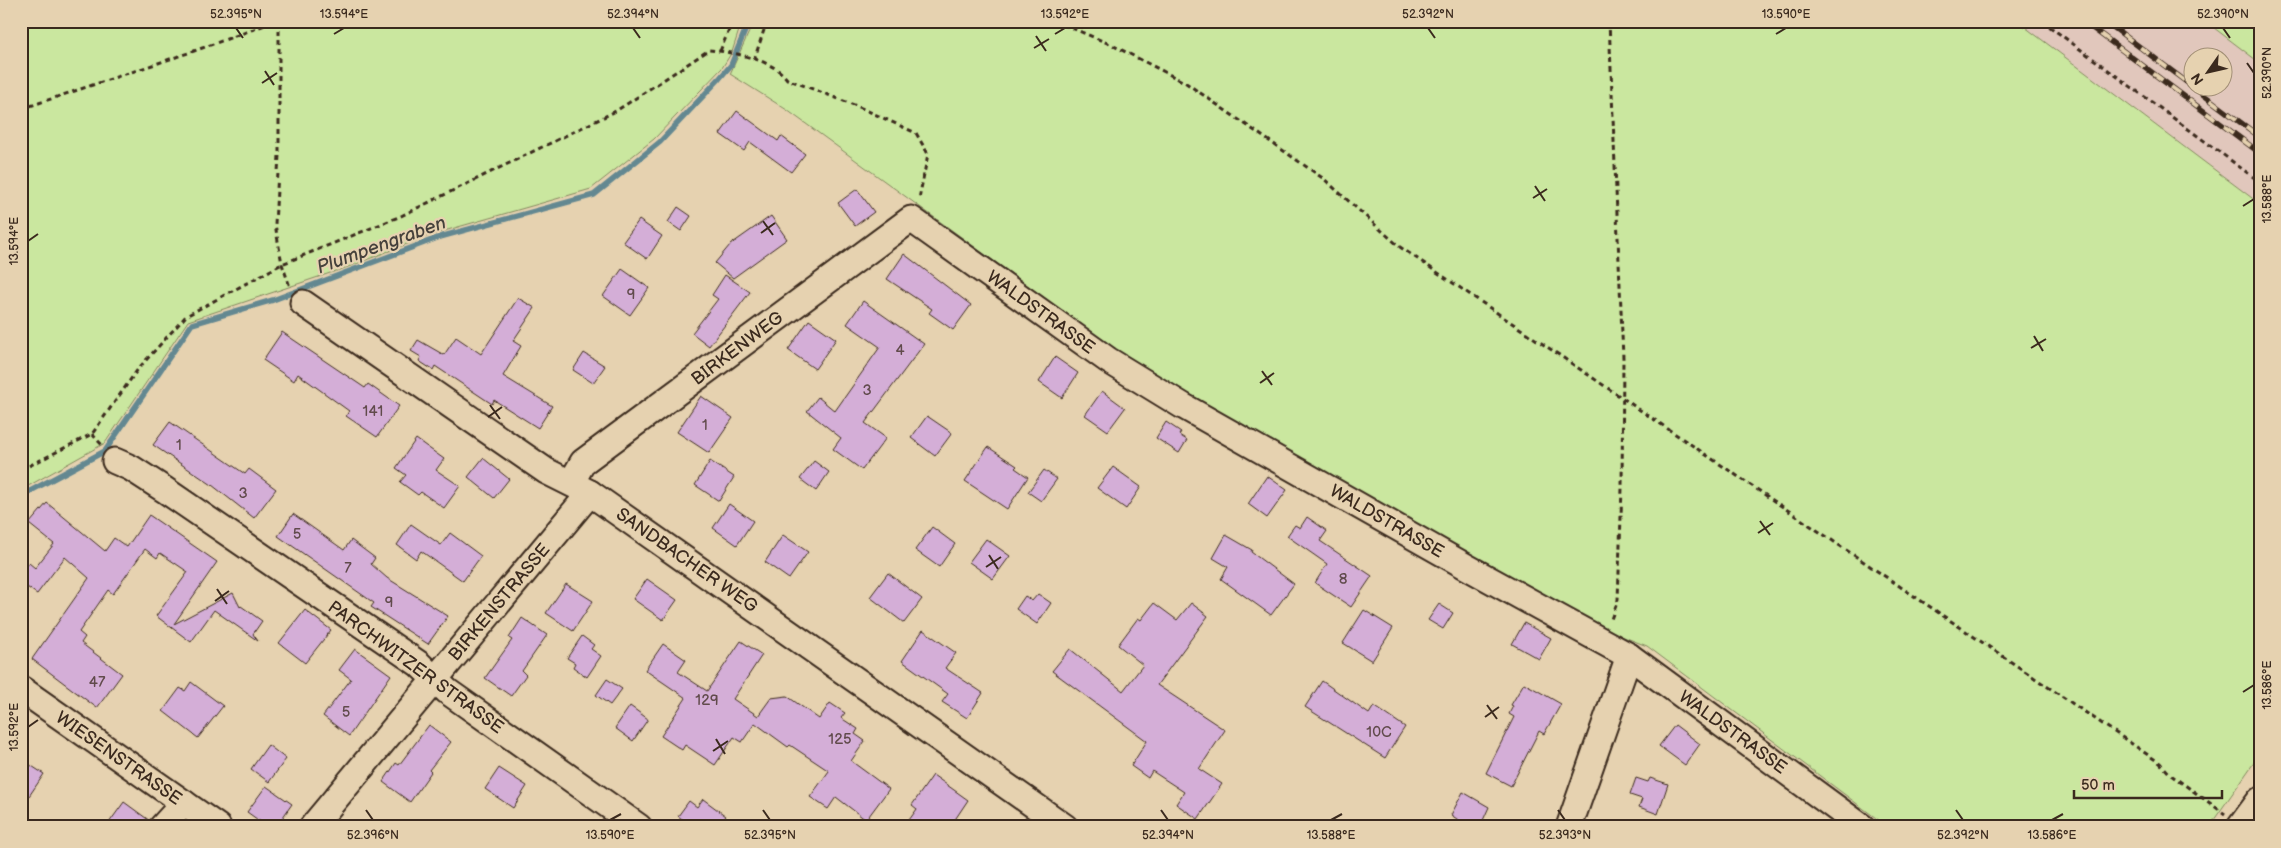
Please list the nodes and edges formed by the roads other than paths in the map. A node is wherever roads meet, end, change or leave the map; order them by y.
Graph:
1 (911, 219) joint
2 (297, 296) road end
3 (115, 461) dead end
4 (581, 488) junction
5 (1629, 656) junction
6 (436, 679) junction
7 (21, 689) edge
8 (2260, 800) edge
9 (184, 803) junction
10 (162, 827) edge
11 (218, 827) edge
12 (312, 827) edge
13 (639, 827) edge
14 (1065, 827) edge
15 (1570, 827) edge
16 (1862, 827) edge
17 (2240, 827) edge

1 - 4 street, BIRKENWEG
1 - 5 street, WALDSTRASSE
2 - 4 street, SANDBACHER WEG
3 - 6 street, PARCHWITZER STRASSE
4 - 6 street, BIRKENSTRASSE
4 - 14 street, SANDBACHER WEG
5 - 15 street
5 - 16 street, WALDSTRASSE
6 - 12 street, BIRKENSTRASSE
6 - 13 street, PARCHWITZER STRASSE
7 - 9 street, WIESENSTRASSE
8 - 17 street
9 - 10 street
9 - 11 street, WIESENSTRASSE

